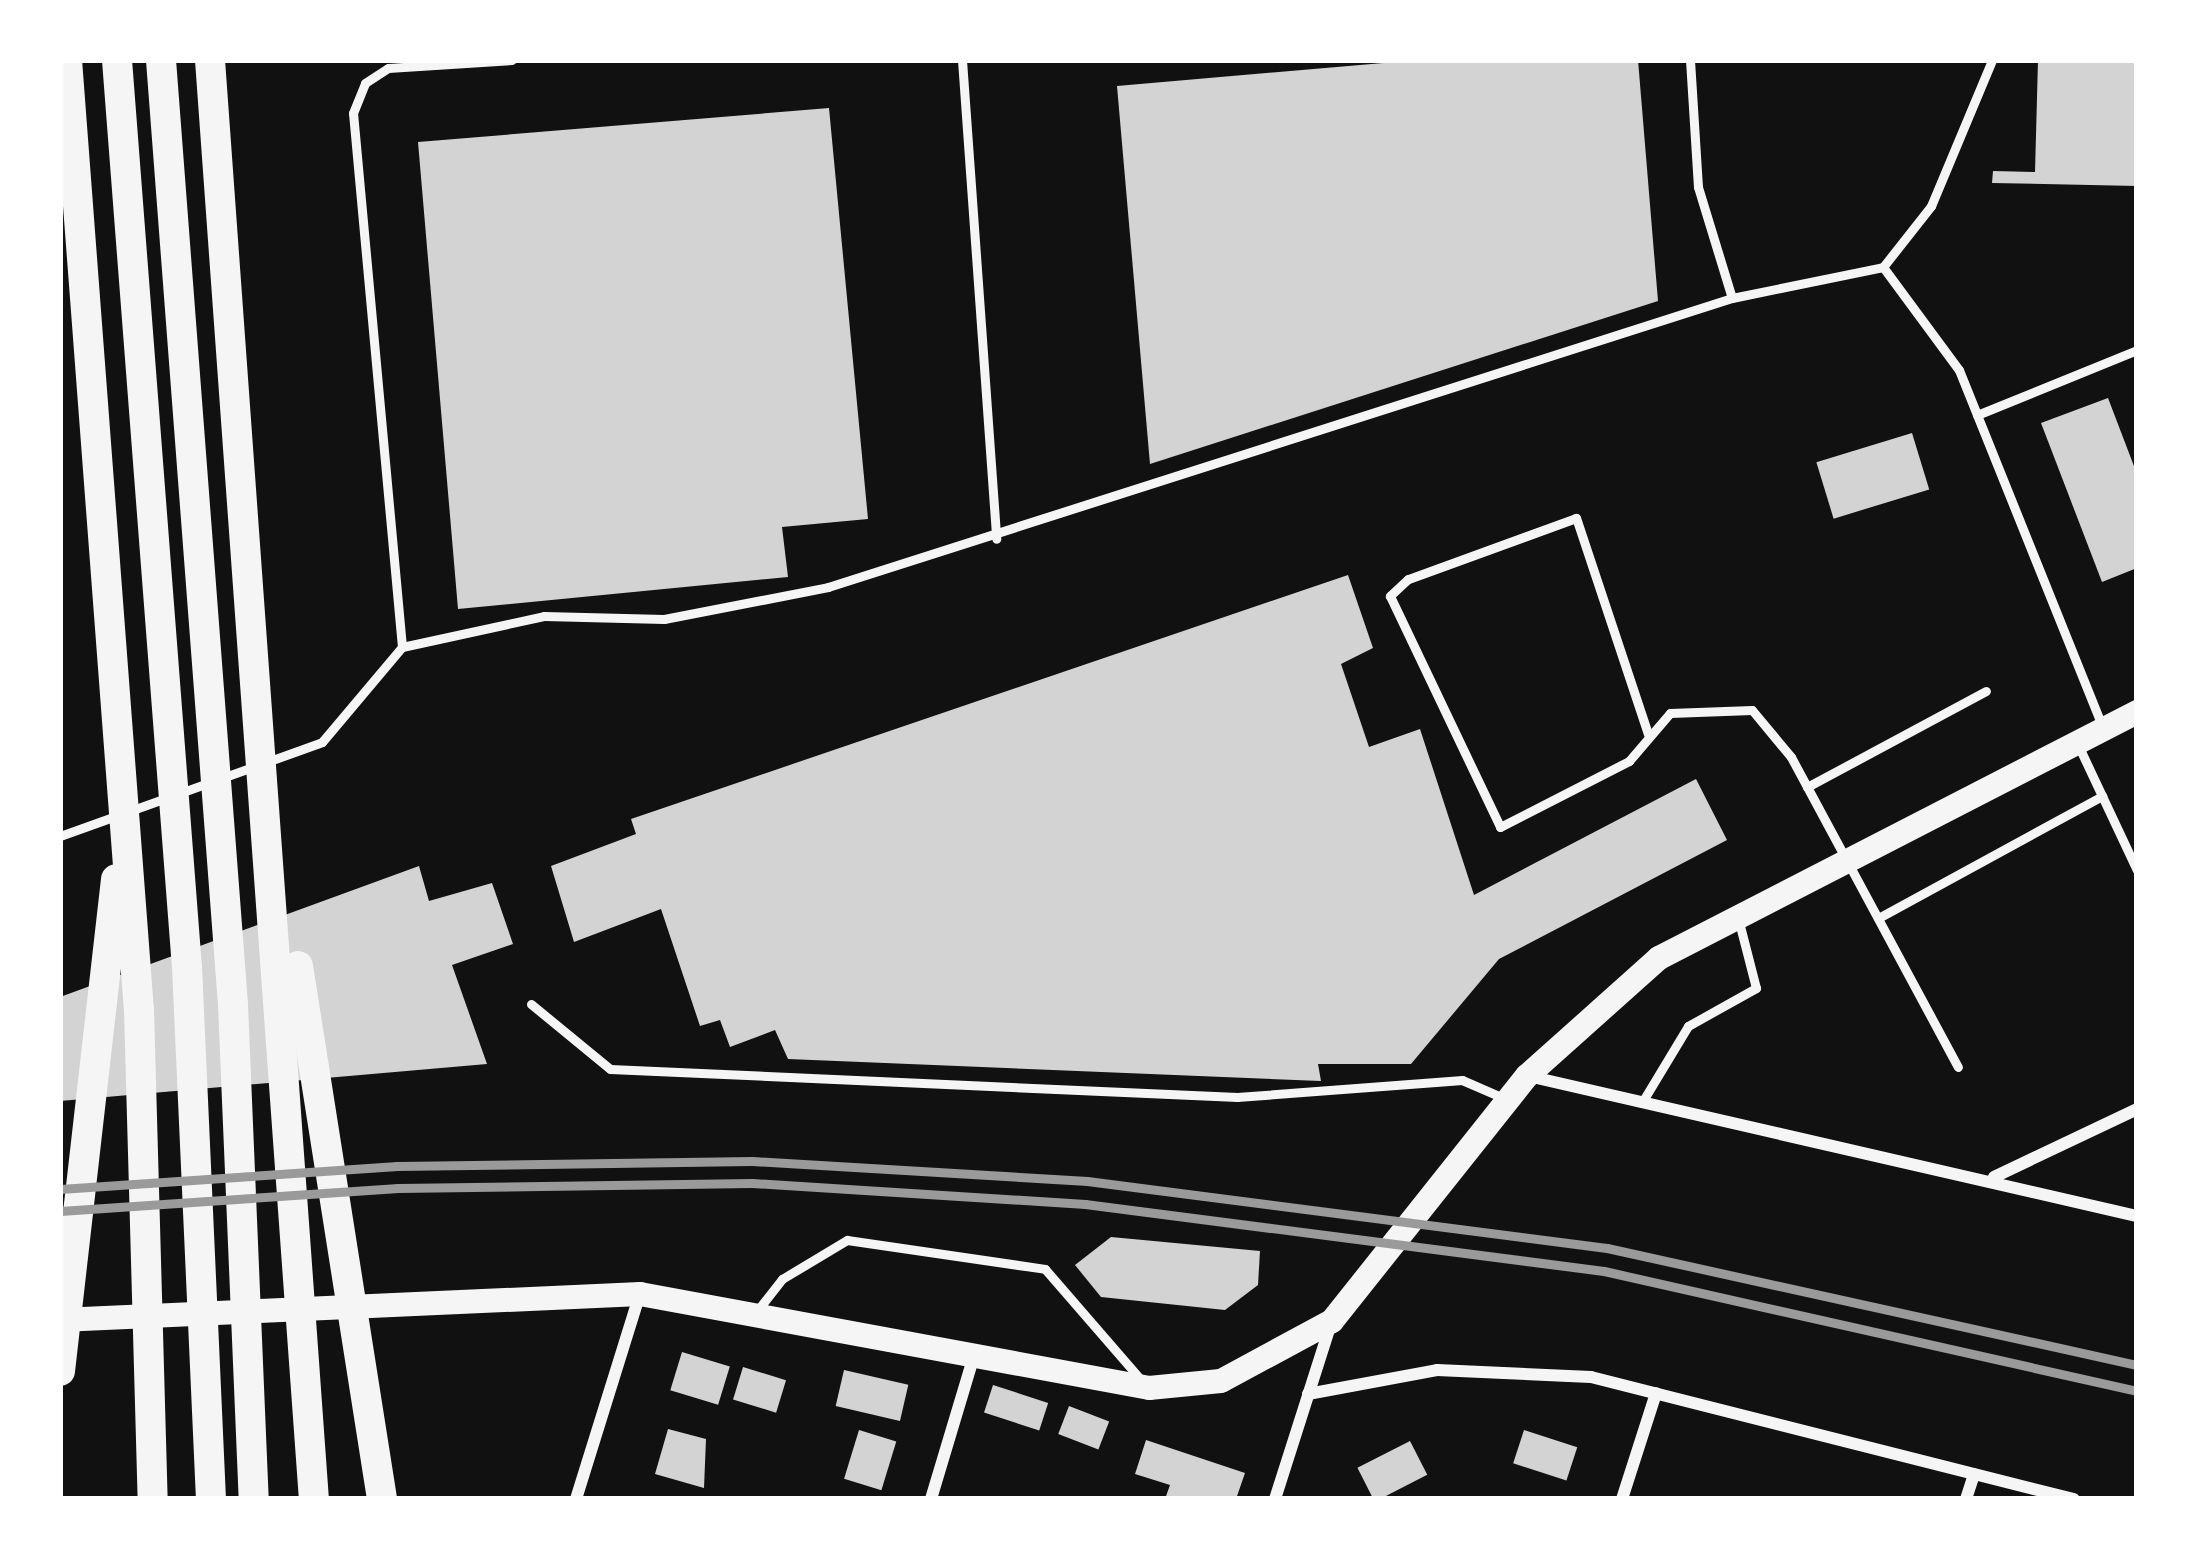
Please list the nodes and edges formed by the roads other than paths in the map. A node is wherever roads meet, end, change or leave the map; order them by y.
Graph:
1 (67, 60) edge
2 (117, 60) edge
3 (160, 60) edge
4 (210, 60) edge
5 (512, 60) edge
6 (962, 60) edge
7 (1690, 60) edge
8 (1992, 60) edge
9 (1883, 267) junction
10 (1732, 298) junction
11 (2137, 350) edge
12 (1976, 415) junction
13 (997, 539) junction
14 (402, 647) junction
15 (1986, 691) dead end
16 (2137, 712) edge
17 (2104, 728) junction
18 (1648, 734) junction
19 (2077, 742) junction
20 (1808, 787) junction
21 (124, 790) junction
22 (267, 792) junction
23 (2102, 796) junction
24 (60, 836) edge
25 (1847, 857) junction
26 (2137, 870) edge
27 (1737, 913) junction
28 (1882, 916) junction
29 (531, 1004) dead end
30 (1958, 1067) dead end
31 (1527, 1076) junction
32 (1644, 1099) junction
33 (1508, 1100) junction
34 (2137, 1108) edge
35 (1993, 1178) junction
36 (2137, 1216) edge
37 (640, 1294) junction
38 (755, 1315) junction
39 (60, 1320) edge
40 (1332, 1321) junction
41 (975, 1355) junction
42 (60, 1371) edge
43 (1148, 1388) junction
44 (1656, 1393) junction
45 (1308, 1394) junction
46 (1974, 1474) junction
47 (153, 1499) edge
48 (211, 1499) edge
49 (254, 1499) edge
50 (314, 1499) edge
51 (382, 1499) edge
52 (576, 1499) edge
53 (931, 1499) edge
54 (1275, 1499) edge
55 (1622, 1499) edge
56 (1966, 1499) edge
57 (2074, 1499) edge

1 - 21 highway
2 - 48 highway
3 - 49 highway
4 - 22 highway
5 - 14 lane
6 - 13 lane
7 - 10 lane
8 - 9 lane
9 - 10 lane
9 - 12 lane
10 - 13 lane
11 - 12 lane
12 - 17 lane
13 - 14 lane
14 - 24 lane
15 - 20 lane
16 - 17 main road
17 - 19 main road
18 - 18 lane
18 - 20 lane
19 - 23 lane
19 - 25 main road
20 - 25 lane
21 - 42 highway
21 - 47 highway
22 - 50 highway
22 - 51 highway
23 - 26 lane
23 - 28 lane
25 - 27 main road
25 - 28 lane
27 - 31 main road
27 - 32 lane
28 - 30 lane
29 - 33 lane
31 - 32 street
31 - 33 main road
32 - 35 street
33 - 40 main road
34 - 35 street
35 - 36 street
37 - 38 main road
37 - 39 main road
37 - 52 street
38 - 41 main road
38 - 43 lane
40 - 43 main road
40 - 45 street
41 - 43 main road
41 - 53 street
44 - 45 street
44 - 46 street
44 - 55 street
45 - 54 street
46 - 56 street
46 - 57 street

